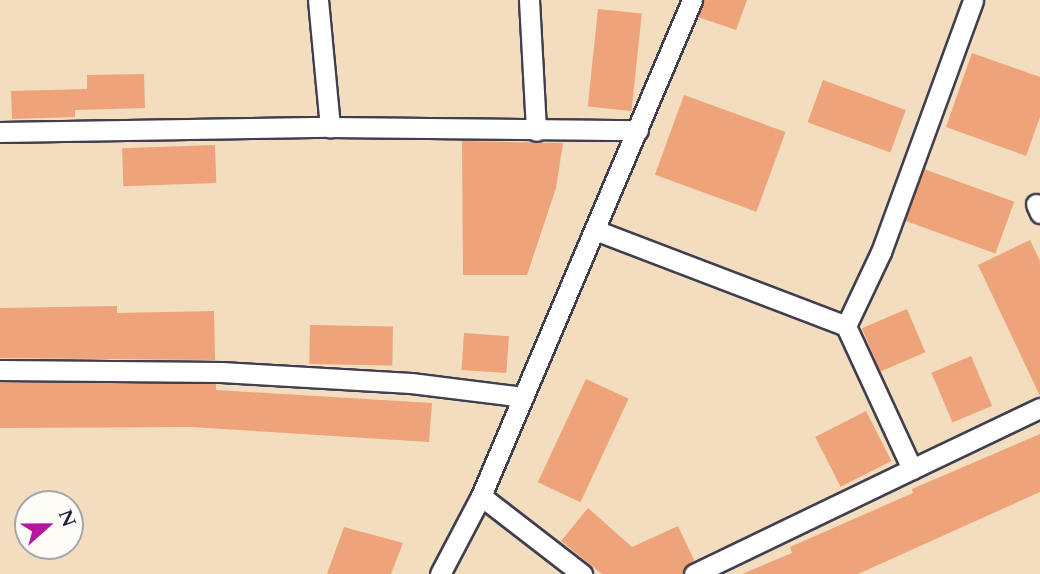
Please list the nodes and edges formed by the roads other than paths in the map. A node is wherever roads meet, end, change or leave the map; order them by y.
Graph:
1 (318, 0) edge
2 (529, 0) edge
3 (692, 0) edge
4 (974, 0) edge
5 (330, 127) junction
6 (638, 130) junction
7 (536, 131) junction
8 (0, 132) edge
9 (595, 230) junction
10 (846, 326) junction
11 (0, 370) edge
12 (523, 397) junction
13 (1040, 408) edge
14 (912, 469) junction
15 (481, 496) junction
16 (440, 574) edge
17 (582, 574) edge
18 (694, 574) edge

1 - 5 street
2 - 7 street
3 - 6 street
4 - 10 street
5 - 7 street
5 - 8 street
6 - 7 street
6 - 9 street
9 - 10 street
9 - 12 street
10 - 14 street
11 - 12 street
12 - 15 street
13 - 14 street
14 - 18 street
15 - 16 street
15 - 17 street

